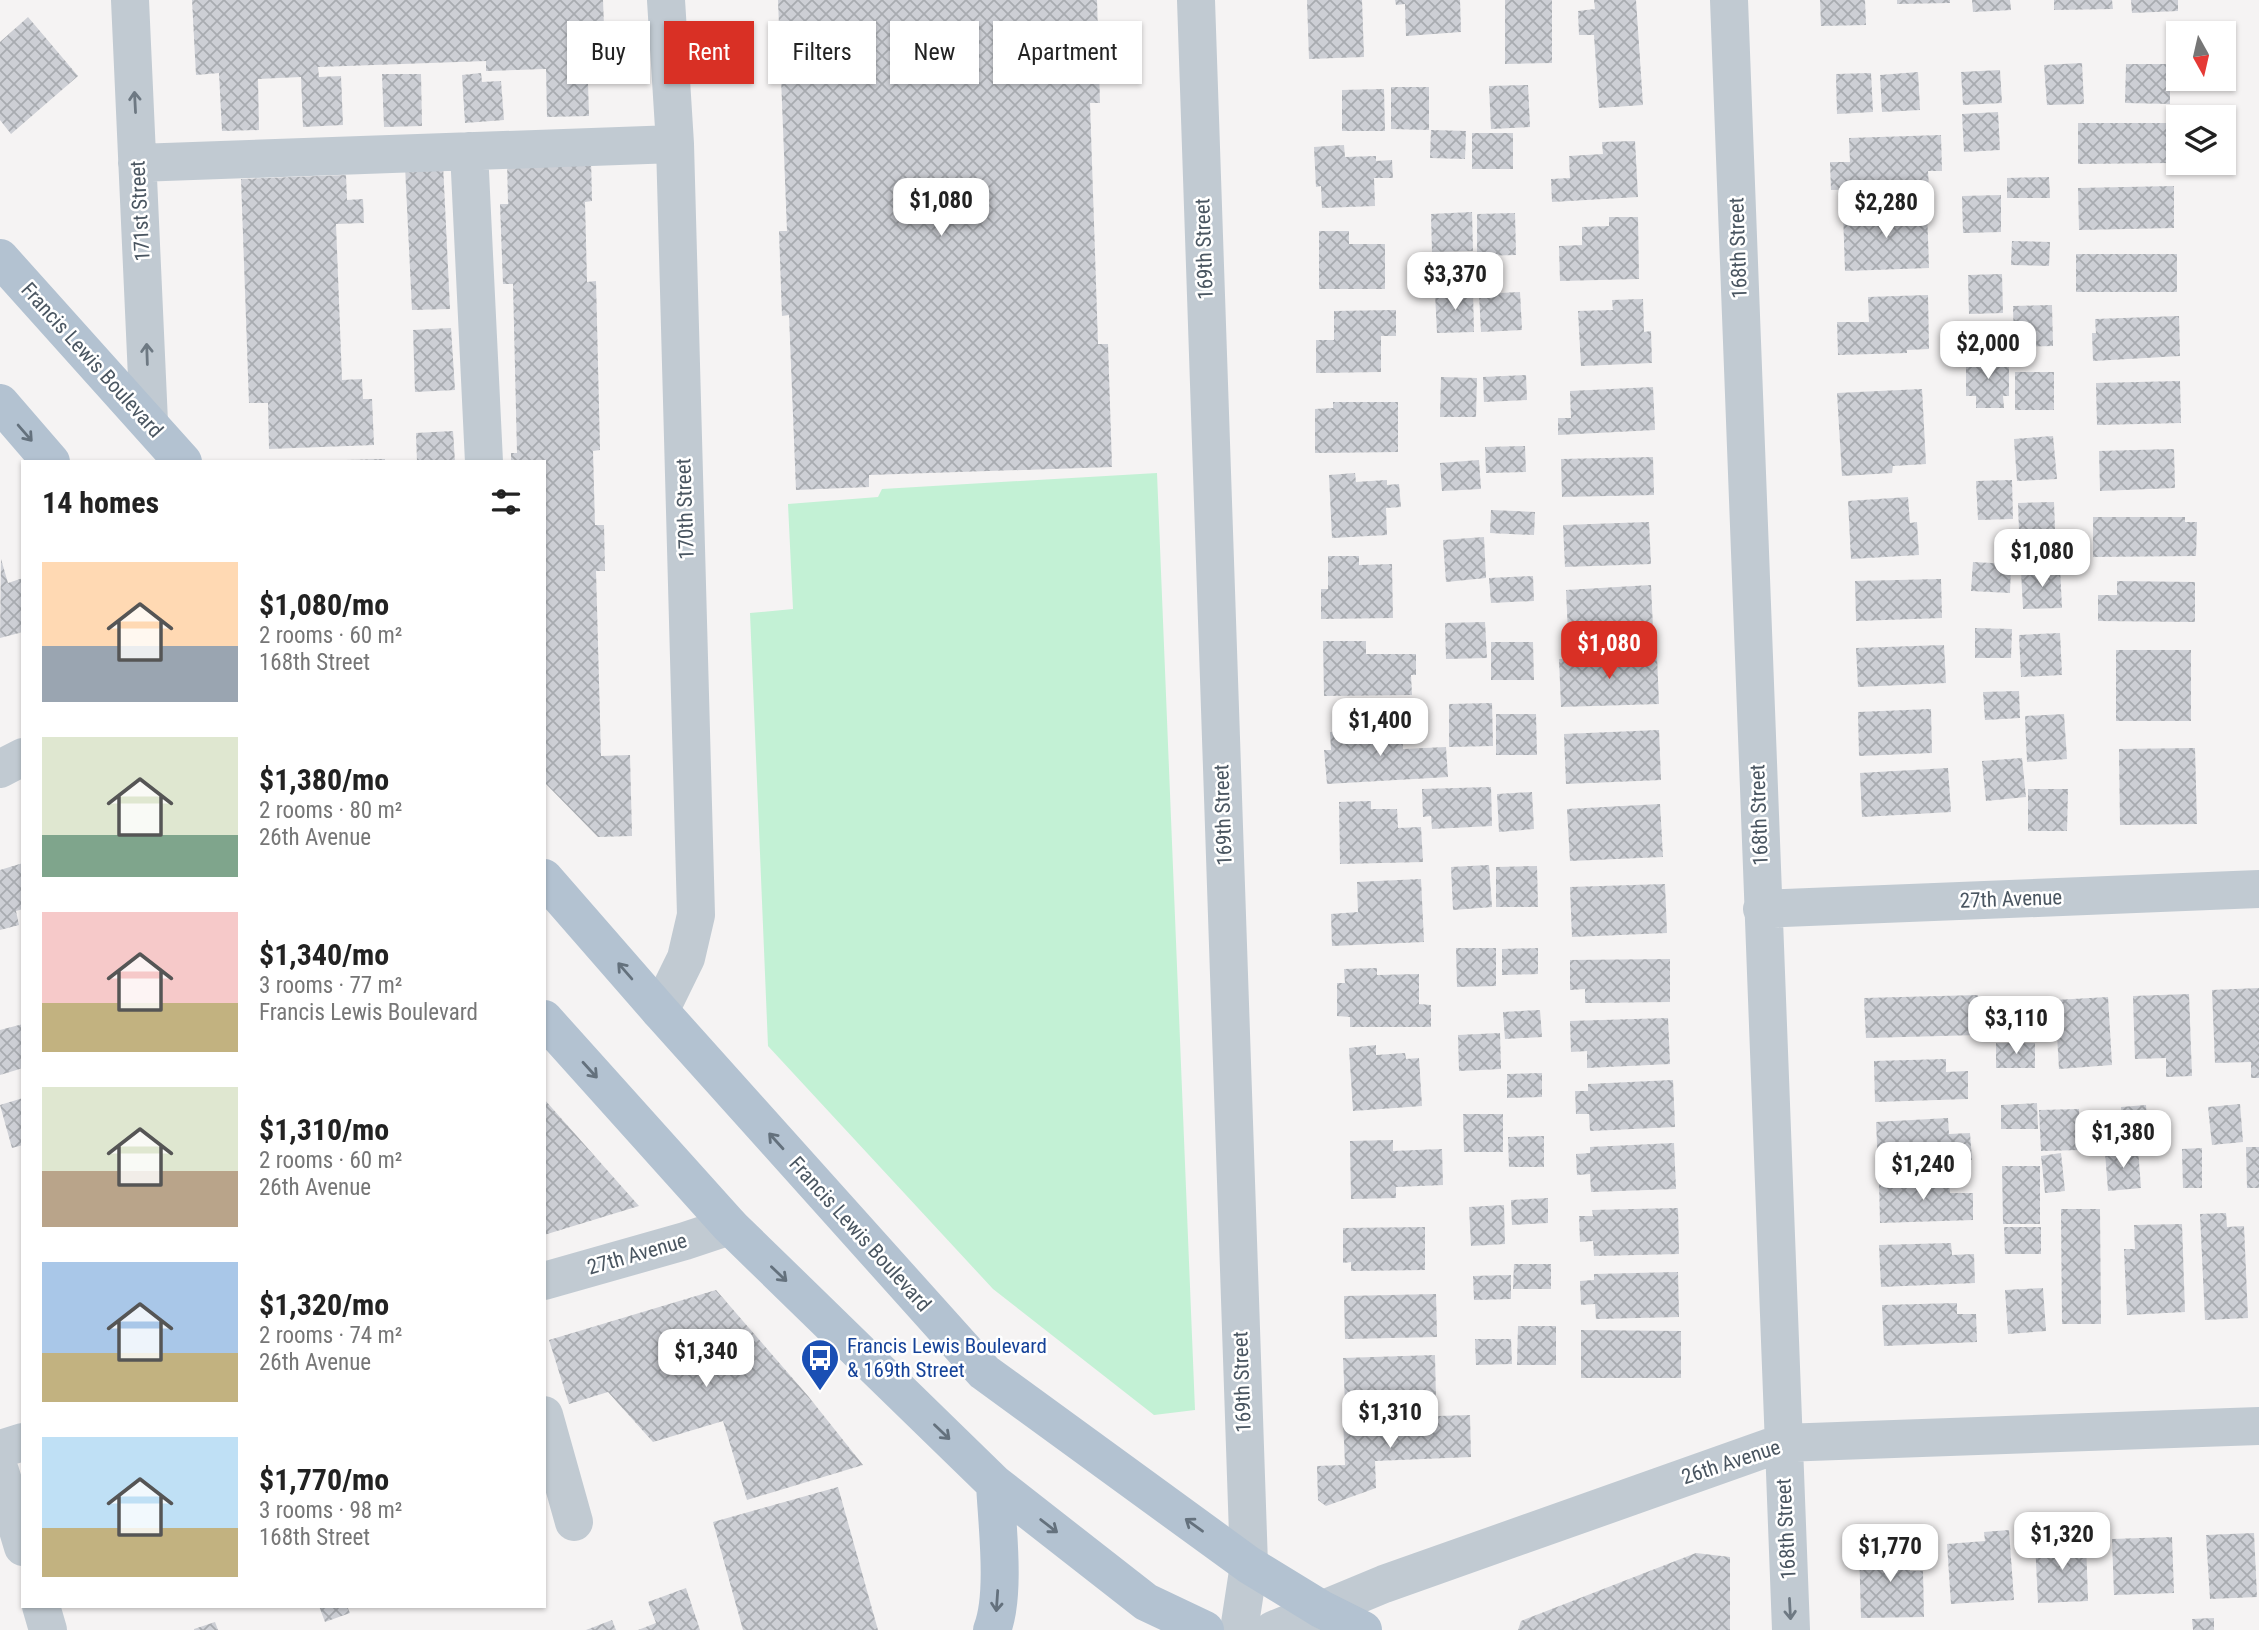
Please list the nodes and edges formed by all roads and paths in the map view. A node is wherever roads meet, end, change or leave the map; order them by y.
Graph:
1 (130, 0) edge
2 (666, 0) edge
3 (1196, 0) edge
4 (1729, 0) edge
5 (675, 144) junction
6 (469, 152) junction
7 (137, 163) junction
8 (0, 258) edge
9 (0, 403) edge
10 (149, 422) junction
11 (49, 460) edge
12 (181, 460) edge
13 (484, 460) edge
14 (21, 758) edge
15 (0, 769) edge
16 (546, 880) edge
17 (2259, 889) edge
18 (1762, 909) junction
19 (660, 1011) junction
20 (546, 1021) edge
21 (730, 1226) junction
22 (546, 1280) edge
23 (546, 1422) edge
24 (2259, 1426) edge
25 (21, 1443) edge
26 (1782, 1443) junction
27 (0, 1449) edge
28 (0, 1471) edge
29 (995, 1484) junction
30 (574, 1522) dead end
31 (21, 1540) edge
32 (1249, 1566) junction
33 (42, 1608) edge
34 (1321, 1609) junction
35 (48, 1630) edge
36 (992, 1630) edge
37 (1205, 1630) edge
38 (1239, 1630) edge
39 (1273, 1630) edge
40 (1363, 1630) edge
41 (1791, 1630) edge

7 -> 1 street, 171st Street
2 - 5 street, 170th Street
3 - 32 street, 169th Street
4 - 18 street, 168th Street
5 - 6 street
5 - 19 street, 170th Street
6 - 7 street
6 - 13 street
10 -> 7 street, 171st Street
8 - 10 main road, Francis Lewis Boulevard
9 -> 11 main road
10 - 12 main road, Francis Lewis Boulevard
14 - 15 street
19 -> 16 main road, Francis Lewis Boulevard
17 - 18 street, 27th Avenue
18 - 26 street, 168th Street
32 -> 19 main road, Francis Lewis Boulevard
20 -> 21 main road
21 - 22 street, 27th Avenue
21 -> 29 main road
23 - 30 street
24 - 26 street, 26th Avenue
25 - 27 street
26 - 34 street, 26th Avenue
26 -> 41 street, 168th Street
28 - 31 street
29 -> 36 main road
29 -> 37 main road
32 - 34 main road, Francis Lewis Boulevard
32 - 38 street, 169th Street
33 - 35 street
34 - 39 street, 26th Avenue
34 - 40 main road, Francis Lewis Boulevard

